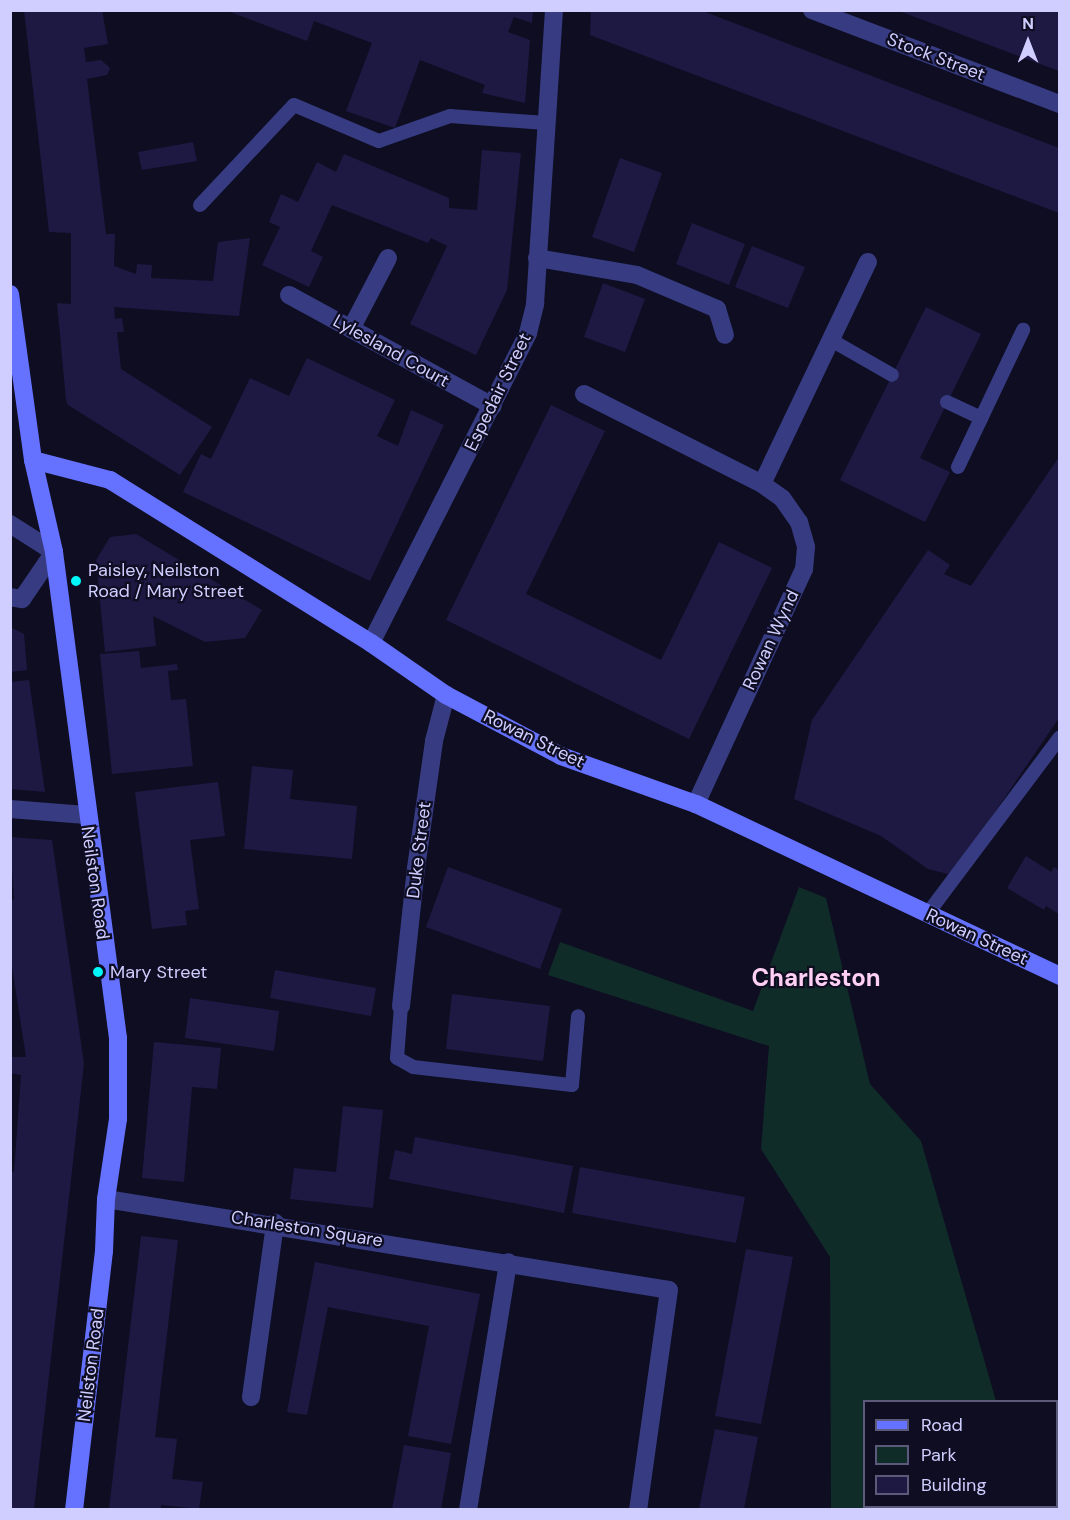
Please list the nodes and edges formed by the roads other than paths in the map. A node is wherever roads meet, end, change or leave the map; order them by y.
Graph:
1 (554, 10) edge
2 (812, 10) edge
3 (1059, 104) edge
4 (546, 123) junction
5 (200, 205) dead end
6 (388, 258) dead end
7 (537, 258) junction
8 (868, 262) dead end
9 (10, 294) edge
10 (289, 295) dead end
11 (351, 329) junction
12 (1023, 330) dead end
13 (725, 335) dead end
14 (831, 340) junction
15 (892, 375) dead end
16 (584, 394) dead end
17 (947, 402) dead end
18 (493, 406) junction
19 (981, 418) junction
20 (33, 460) junction
21 (958, 467) dead end
22 (762, 484) junction
23 (10, 524) edge
24 (54, 552) junction
25 (10, 597) edge
26 (371, 643) junction
27 (446, 695) junction
28 (1059, 737) edge
29 (696, 804) junction
30 (10, 809) edge
31 (86, 815) junction
32 (927, 913) junction
33 (1059, 976) edge
34 (401, 1006) joint
35 (578, 1016) dead end
36 (106, 1199) junction
37 (275, 1223) junction
38 (508, 1262) junction
39 (251, 1397) dead end
40 (74, 1509) edge
41 (468, 1509) edge
42 (638, 1509) edge

1 - 4 street, Espedair Street
2 - 3 street, Stock Street
4 - 5 lane
4 - 7 street, Espedair Street
6 - 11 street
7 - 13 street
7 - 18 street, Espedair Street
8 - 14 street
9 - 20 main road, Neilston Road
10 - 11 street, Lylesland Court
11 - 18 street, Lylesland Court
12 - 19 lane
14 - 15 lane
14 - 22 street
16 - 22 street, Rowan Wynd
17 - 19 lane
18 - 26 street, Espedair Street
19 - 21 lane
20 - 24 main road, Neilston Road
20 - 26 main road, Rowan Street
22 - 29 street, Rowan Wynd
23 - 24 street
24 - 25 street
24 - 31 main road, Neilston Road
26 - 27 main road, Rowan Street
27 - 29 main road, Rowan Street
27 - 34 street, Duke Street
28 - 32 lane
29 - 32 main road, Rowan Street
30 - 31 street
31 - 36 main road, Neilston Road
32 - 33 main road, Rowan Street
34 - 35 lane
36 - 37 street, Charleston Square
36 - 40 main road, Neilston Road
37 - 38 street, Charleston Square
37 - 39 street
38 - 41 street
38 - 42 street, Charleston Square

